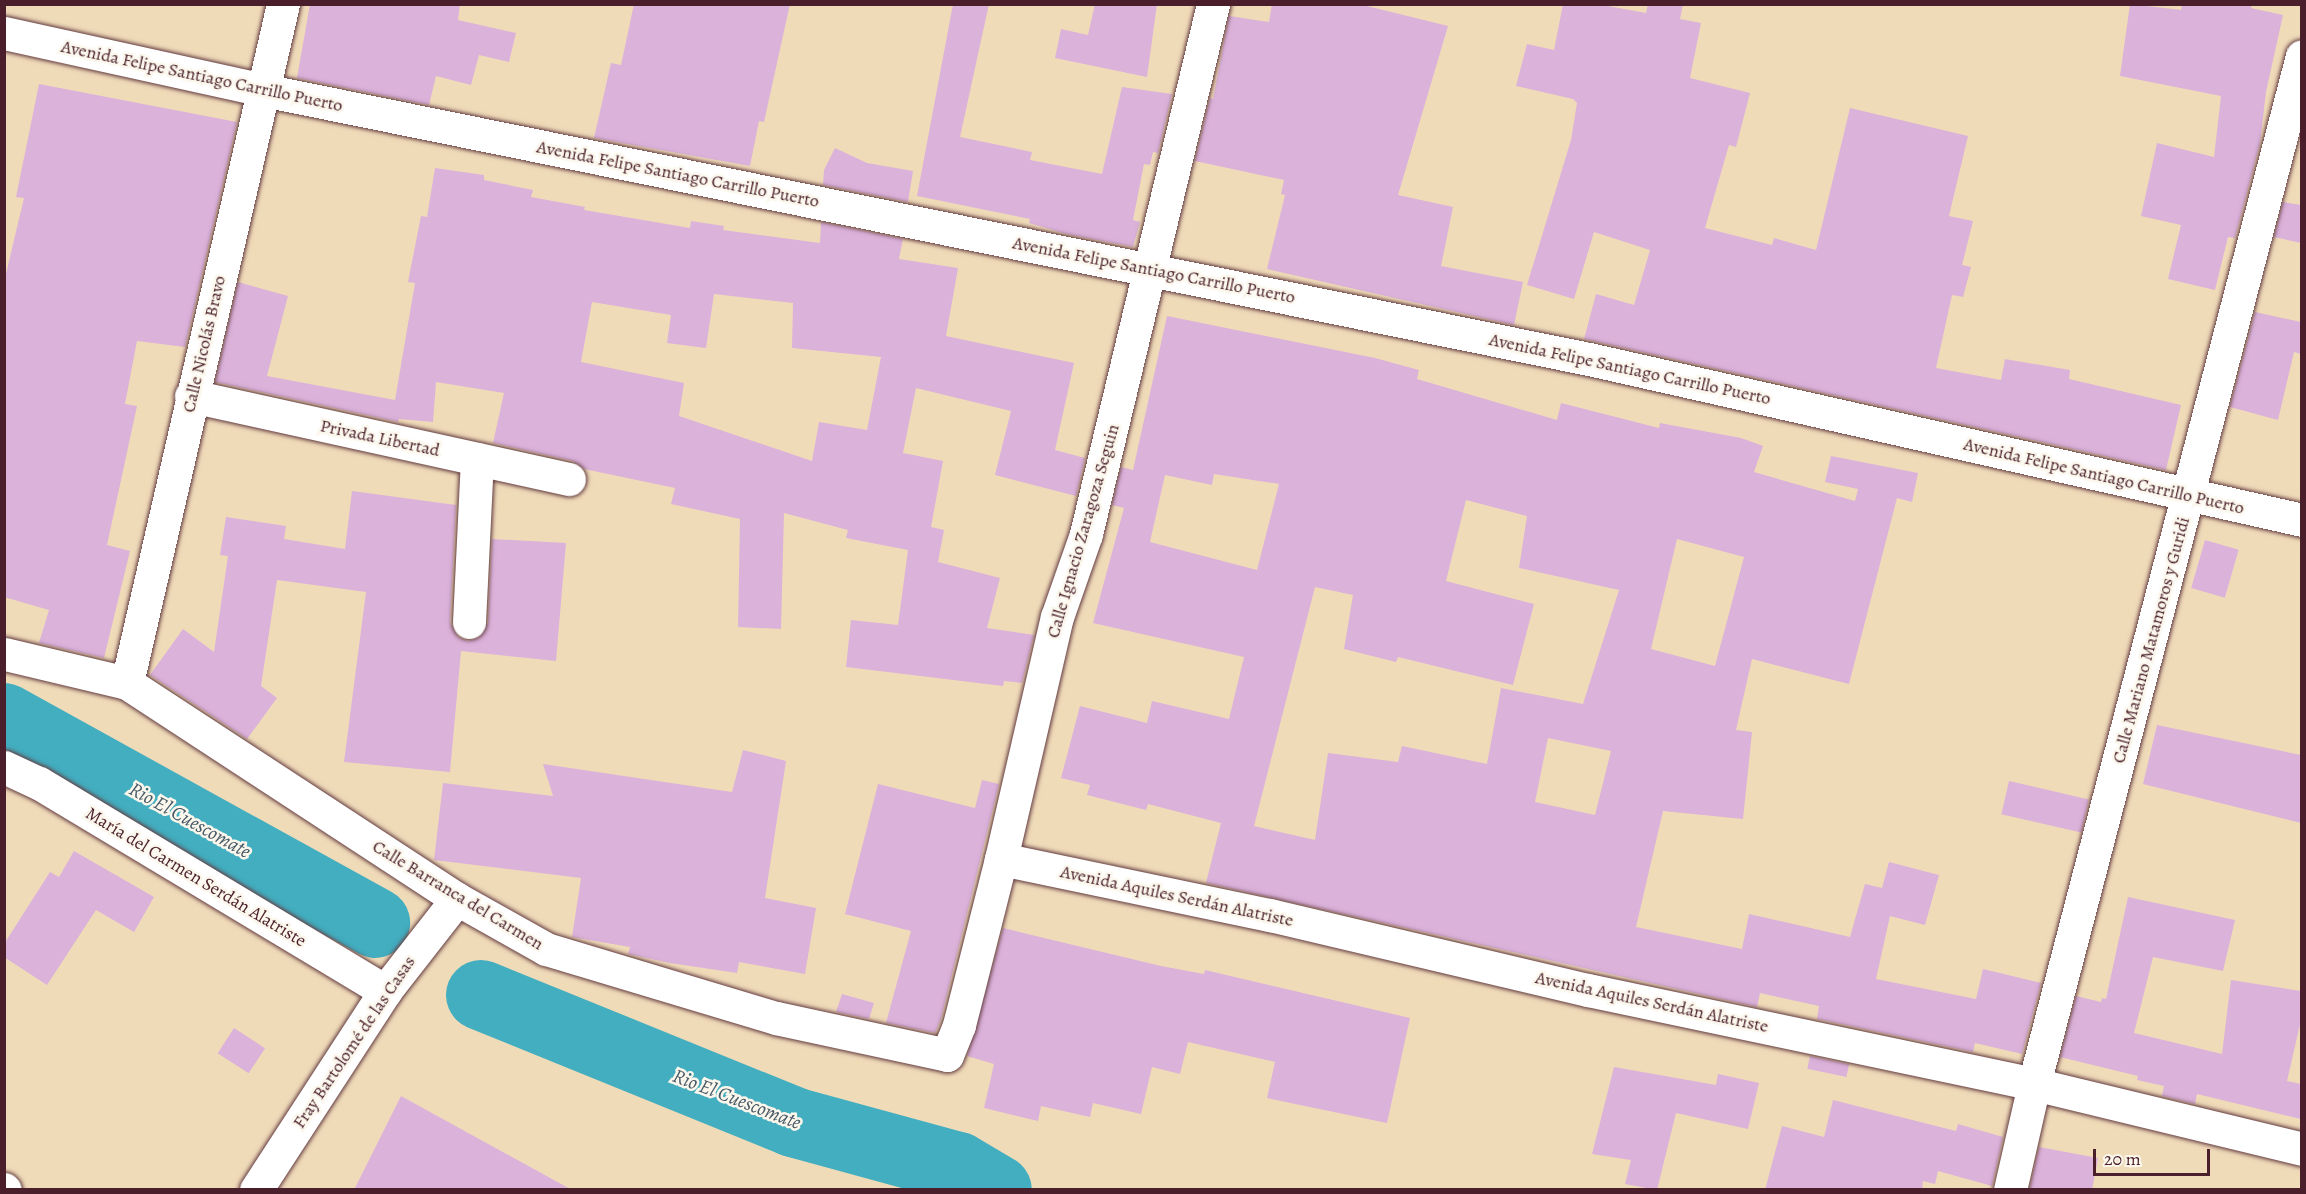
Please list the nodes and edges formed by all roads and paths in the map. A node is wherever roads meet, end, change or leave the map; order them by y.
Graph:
1 (283, 4) edge
2 (1213, 4) edge
3 (4, 33) edge
4 (2301, 56) edge
5 (263, 90) junction
6 (1153, 270) junction
7 (191, 396) junction
8 (477, 459) junction
9 (569, 479) dead end
10 (2189, 495) junction
11 (2301, 520) edge
12 (469, 622) dead end
13 (5, 654) edge
14 (127, 683) junction
15 (4, 768) edge
16 (1001, 859) junction
17 (450, 908) junction
18 (392, 981) junction
19 (947, 1055) joint
20 (2034, 1083) junction
21 (2301, 1149) edge
22 (256, 1190) edge
23 (2010, 1190) edge

1 - 5 street, Calle Nicolás Bravo
2 - 6 street, Calle Ignacio Zaragoza Seguin
3 - 5 street, Avenida Felipe Santiago Carrillo Puerto
4 - 10 street, Calle Mariano Matamoros y Guridi
5 - 6 street, Avenida Felipe Santiago Carrillo Puerto
5 - 7 street, Calle Nicolás Bravo
6 - 10 street, Avenida Felipe Santiago Carrillo Puerto
6 - 16 street, Calle Ignacio Zaragoza Seguin
7 - 8 street, Privada Libertad
7 - 14 street, Calle Nicolás Bravo
8 - 9 street, Privada Libertad
8 - 12 street
10 - 11 street, Avenida Felipe Santiago Carrillo Puerto
10 - 20 street, Calle Mariano Matamoros y Guridi
13 - 14 street, Calle Barranca del Carmen
14 - 17 street, Calle Barranca del Carmen
15 - 18 street, María del Carmen Serdán Alatriste
16 - 19 street, Calle Ignacio Zaragoza Seguin
16 - 20 street, Avenida Aquiles Serdán Alatriste
17 - 18 street, Fray Bartolomé de las Casas
17 - 19 street, Calle Barranca del Carmen
18 - 22 street, Fray Bartolomé de las Casas
20 - 21 street, Avenida Aquiles Serdán Alatriste
20 - 23 street, Calle Mariano Matamoros y Guridi

